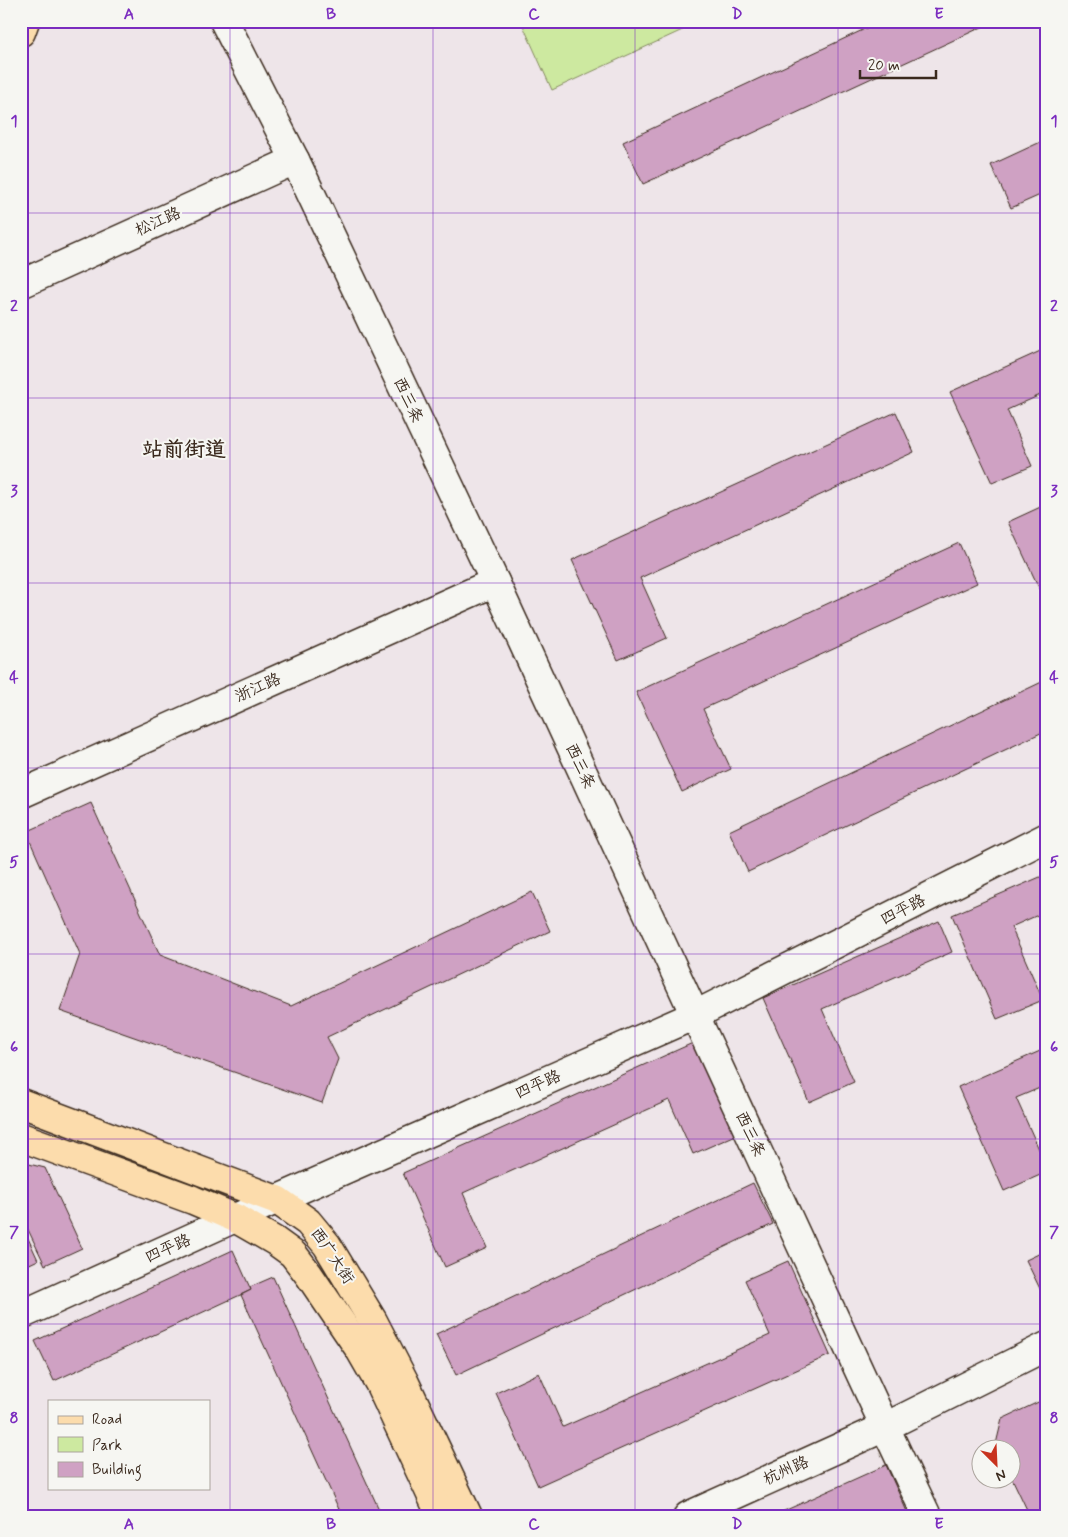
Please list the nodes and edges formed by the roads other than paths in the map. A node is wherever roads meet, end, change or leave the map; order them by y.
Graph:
1 (25, 21) edge
2 (224, 21) edge
3 (21, 32) edge
4 (295, 160) junction
5 (21, 284) edge
6 (495, 582) junction
7 (21, 794) edge
8 (1047, 837) edge
9 (695, 1015) junction
10 (21, 1103) edge
11 (21, 1137) edge
12 (277, 1200) junction
13 (235, 1218) junction
14 (21, 1315) edge
15 (1047, 1346) edge
16 (885, 1427) junction
17 (441, 1516) edge
18 (468, 1516) edge
19 (688, 1516) edge
20 (927, 1516) edge

1 - 3 main road
2 - 4 street, 西三条
4 - 5 street, 松江路
4 - 6 street, 西三条
6 - 7 street, 浙江路
6 - 9 street, 西三条
8 - 9 street, 四平路
9 - 12 street, 四平路
9 - 16 street, 西三条
10 - 12 main road, 西广大街
11 - 13 main road
12 - 13 street, 四平路
12 - 18 main road, 西广大街
13 - 14 street, 四平路
13 - 17 main road
15 - 16 street, 杭州路
16 - 19 street, 杭州路
16 - 20 street, 西三条

